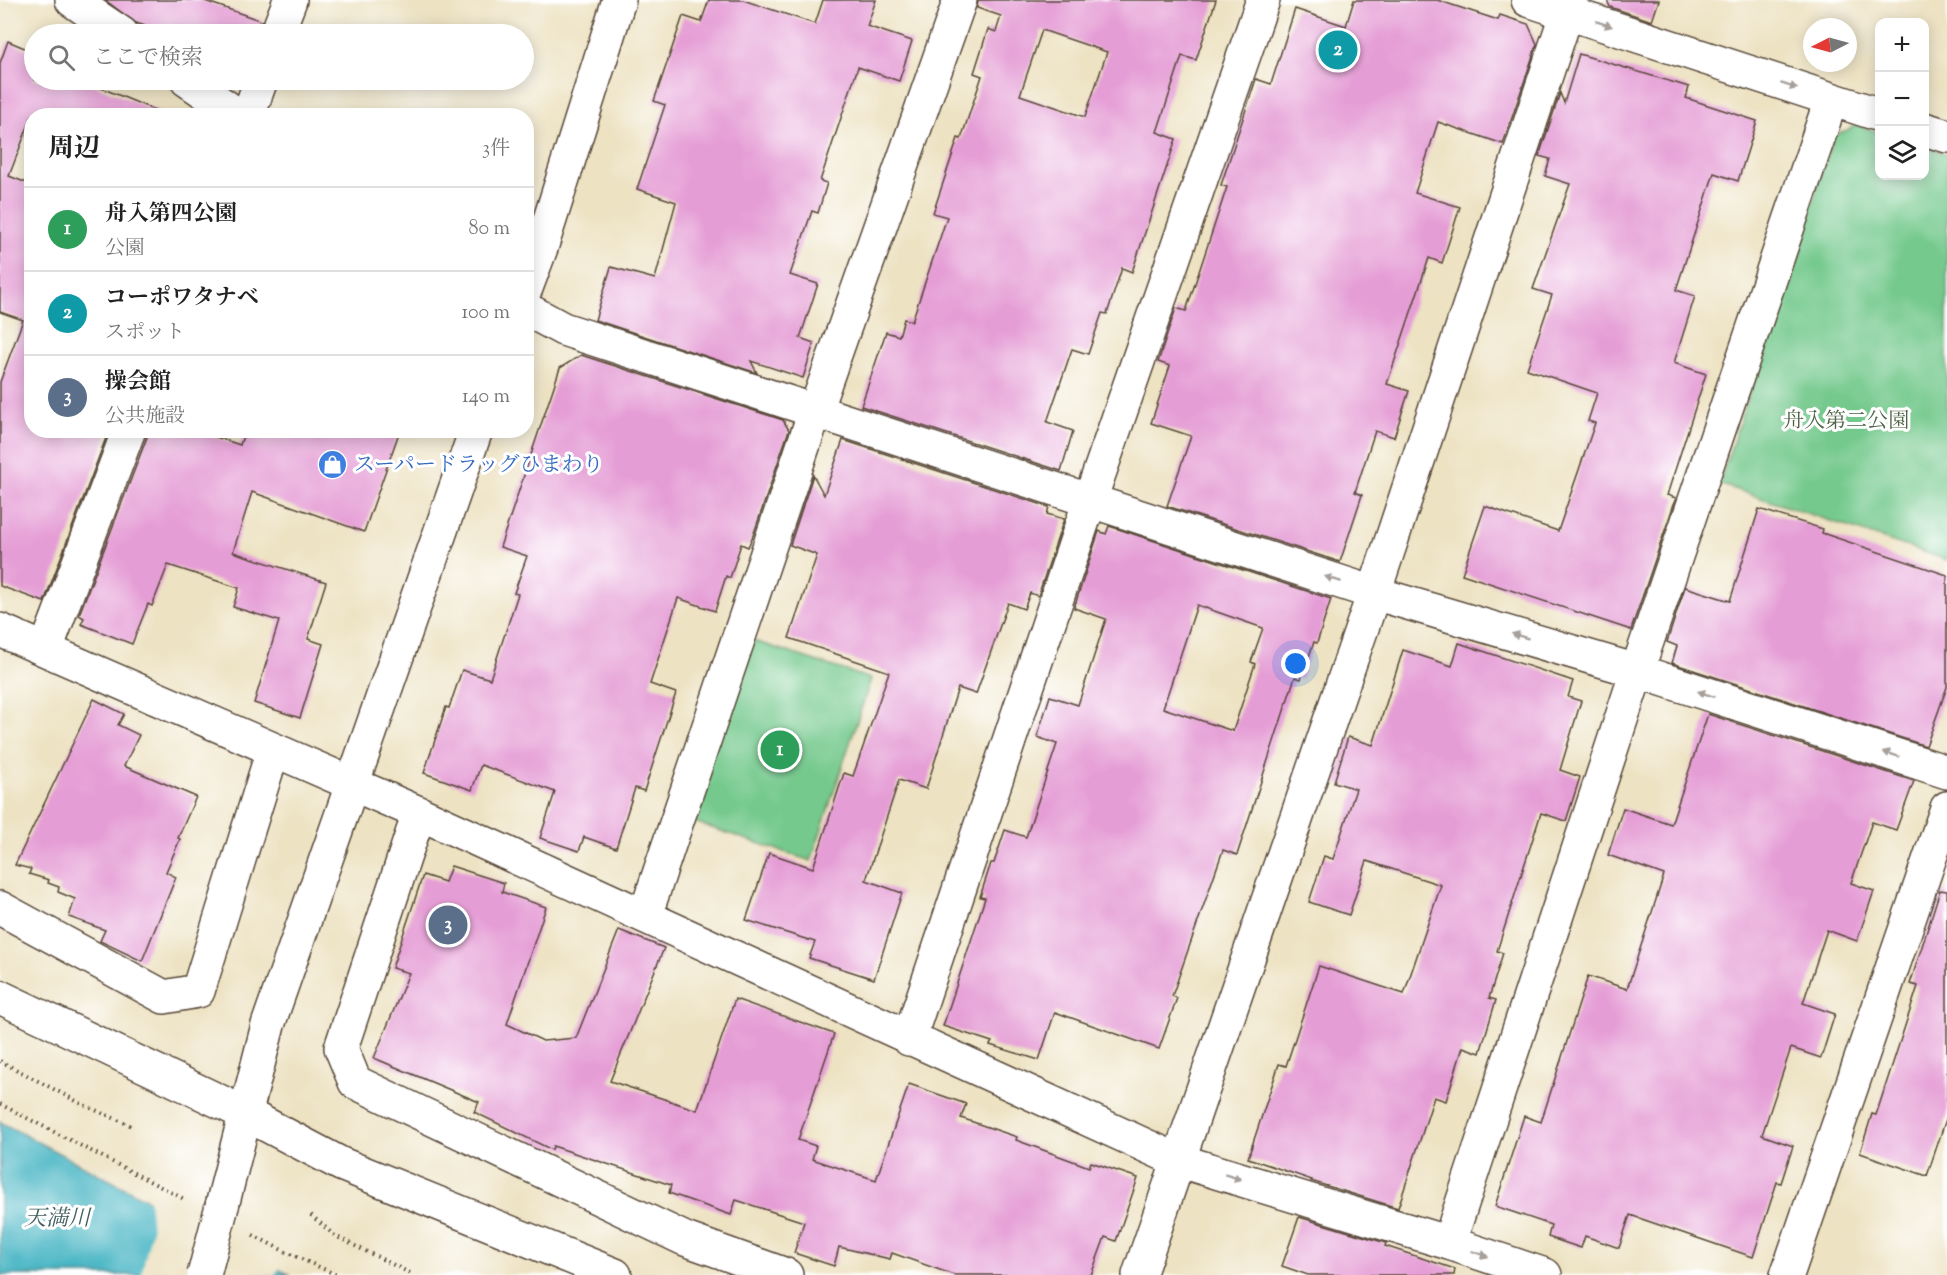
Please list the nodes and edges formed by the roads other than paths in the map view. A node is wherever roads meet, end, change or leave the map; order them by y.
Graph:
1 (72, 0) edge
2 (290, 0) edge
3 (619, 0) edge
4 (960, 0) edge
5 (1263, 0) edge
6 (1528, 0) edge
7 (1569, 6) edge
8 (107, 24) edge
9 (281, 24) edge
10 (202, 90) edge
11 (257, 90) edge
12 (1832, 100) junction
13 (228, 108) edge
14 (251, 108) edge
15 (1875, 113) edge
16 (1929, 131) edge
17 (1947, 136) edge
18 (534, 268) edge
19 (534, 313) edge
20 (815, 411) junction
21 (126, 438) edge
22 (473, 438) edge
23 (1090, 500) junction
24 (1374, 593) junction
25 (0, 630) edge
26 (46, 650) junction
27 (1636, 671) junction
28 (273, 750) junction
29 (1947, 772) edge
30 (353, 785) junction
31 (1947, 808) edge
32 (419, 813) junction
33 (0, 908) edge
34 (645, 916) junction
35 (0, 997) edge
36 (909, 1039) junction
37 (244, 1113) junction
38 (1177, 1160) junction
39 (1449, 1243) junction
40 (204, 1275) edge
41 (615, 1275) edge
42 (786, 1275) edge
43 (1139, 1275) edge
44 (1545, 1275) edge
45 (1787, 1275) edge

1 - 8 street
2 - 9 street
3 - 18 street
4 - 20 street
5 - 23 street
6 - 7 street
7 -> 12 street
7 - 24 street
10 - 13 street
11 - 14 street
12 - 15 street
12 - 27 street
16 - 17 street
19 - 20 street
20 - 23 street
20 - 34 street
21 - 26 street
22 - 30 street
24 -> 23 street
23 - 36 street
27 -> 24 street
24 - 38 street
25 - 26 street
26 - 28 street
29 -> 27 street
27 - 39 street
28 - 30 street
28 - 33 street
30 - 32 street
30 - 37 street
31 - 45 street
32 - 34 street
32 - 42 street
34 - 36 street
35 - 37 street
36 - 38 street
37 - 40 street, bridge
37 - 41 street
38 -> 39 street
38 - 43 street
39 -> 44 street

